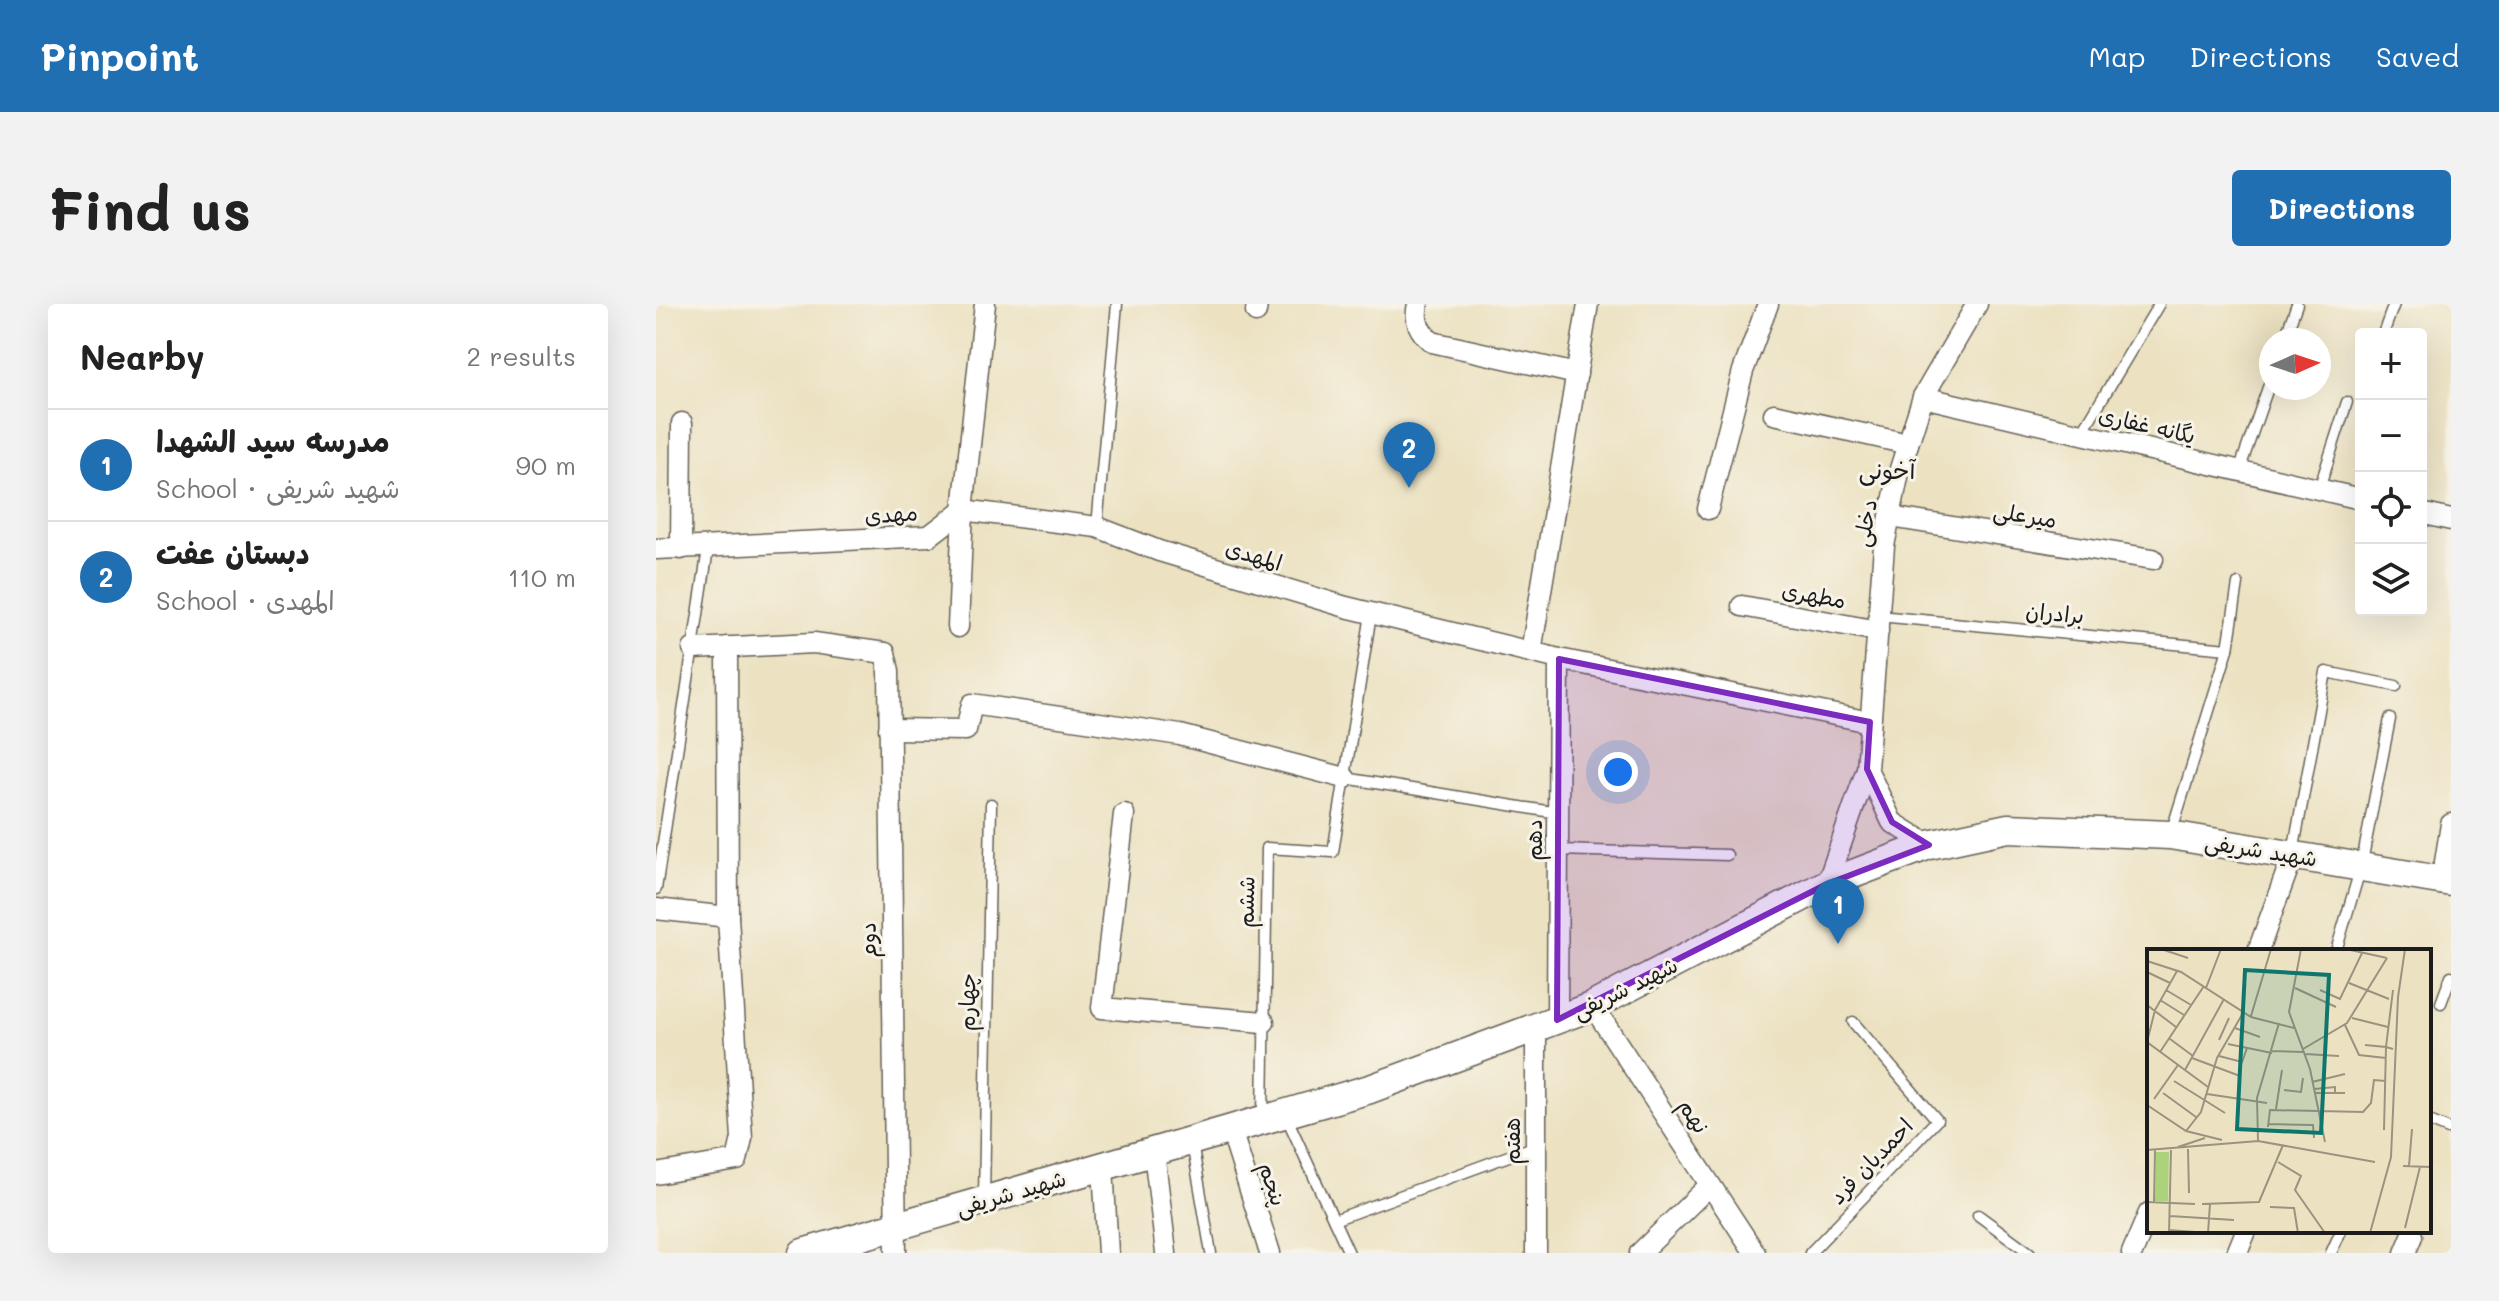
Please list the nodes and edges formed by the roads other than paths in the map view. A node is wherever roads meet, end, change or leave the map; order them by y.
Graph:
1 (985, 304) edge
2 (1117, 304) edge
3 (1418, 304) edge
4 (1588, 304) edge
5 (1768, 304) edge
6 (1977, 304) edge
7 (2159, 304) edge
8 (2297, 304) edge
9 (2394, 304) edge
10 (2288, 328) edge
11 (2385, 328) edge
12 (1577, 374) junction
13 (1923, 397) junction
14 (2264, 400) edge
15 (2347, 402) dead end
16 (1774, 414) dead end
17 (682, 423) dead end
18 (2081, 434) junction
19 (1908, 444) junction
20 (2239, 471) junction
21 (2319, 489) junction
22 (2355, 498) edge
23 (1708, 509) dead end
24 (963, 510) junction
25 (2427, 514) edge
26 (2450, 516) edge
27 (1890, 517) junction
28 (1097, 527) junction
29 (656, 549) edge
30 (681, 549) junction
31 (708, 549) junction
32 (2153, 559) dead end
33 (2238, 584) dead end
34 (1742, 606) dead end
35 (1371, 614) junction
36 (1878, 624) junction
37 (958, 627) dead end
38 (727, 647) junction
39 (693, 649) junction
40 (2228, 649) junction
41 (1531, 652) junction
42 (1559, 659) junction
43 (2396, 686) dead end
44 (2390, 719) dead end
45 (1870, 722) junction
46 (889, 729) junction
47 (1867, 769) junction
48 (1345, 778) junction
49 (991, 804) dead end
50 (1558, 813) junction
51 (1124, 814) dead end
52 (2451, 824) edge
53 (2170, 835) junction
54 (1929, 845) junction
55 (1558, 850) junction
56 (1727, 855) dead end
57 (2293, 855) junction
58 (2361, 867) junction
59 (2447, 882) edge
60 (1827, 884) junction
61 (656, 889) edge
62 (656, 909) edge
63 (728, 917) junction
64 (2259, 949) edge
65 (2337, 949) edge
66 (2451, 976) edge
67 (2441, 1003) dead end
68 (1593, 1006) junction
69 (1264, 1022) junction
70 (1853, 1022) dead end
71 (1547, 1025) junction
72 (1274, 1117) junction
73 (2431, 1122) edge
74 (1231, 1130) junction
75 (2451, 1130) edge
76 (1191, 1141) junction
77 (1536, 1146) junction
78 (1154, 1152) junction
79 (1103, 1167) junction
80 (656, 1174) edge
81 (1710, 1185) junction
82 (984, 1201) junction
83 (1978, 1215) dead end
84 (2147, 1218) edge
85 (1334, 1220) junction
86 (2245, 1233) edge
87 (2340, 1233) edge
88 (896, 1240) edge
89 (803, 1253) edge
90 (1108, 1253) edge
91 (1166, 1253) edge
92 (1211, 1253) edge
93 (1270, 1253) edge
94 (1349, 1253) edge
95 (1536, 1253) edge
96 (1640, 1253) edge
97 (1755, 1253) edge
98 (1810, 1253) edge
99 (2030, 1253) edge
100 (2132, 1253) edge
101 (2237, 1253) edge
102 (2331, 1253) edge

1 - 24 street
2 - 28 lane
3 - 12 street
4 - 12 street
5 - 23 street
6 - 13 street, دخلی
7 - 18 lane
8 - 10 lane
9 - 11 lane
12 - 41 street
13 - 18 street, یگانه غفاری
13 - 19 street, دخلی
14 - 20 lane
15 - 21 lane
16 - 19 street
17 - 30 street
18 - 20 street, یگانه غفاری
19 - 27 street, دخلی
20 - 21 street, یگانه غفاری
21 - 22 street, یگانه غفاری
24 - 28 street, المهدی
24 - 31 street, مهدی
24 - 37 street
25 - 26 street
27 - 32 street, میرعلی
27 - 36 street, دخلی
28 - 35 street, المهدی
29 - 30 street, مهدی
30 - 31 street, مهدی
31 - 39 lane
33 - 40 lane
34 - 36 street, مطهری
35 - 41 street, المهدی
35 - 48 lane, ششم
36 - 40 lane, برادران
36 - 45 street, دخلی
38 - 39 street
38 - 46 street, دوم
38 - 63 street
39 - 61 lane
40 - 53 lane
41 - 42 street, المهدی
42 - 45 street, المهدی
42 - 50 street, دهم
43 - 57 lane
44 - 58 lane
45 - 47 street, دخلی
46 - 48 street
46 - 88 street, دوم
47 - 54 street
47 - 60 street
48 - 50 lane
48 - 69 lane, ششم
49 - 82 lane, چهارم
50 - 55 street, دهم
51 - 69 street
52 - 59 street
53 - 54 main road, شهید شریفی
53 - 57 main road, شهید شریفی
54 - 60 main road, شهید شریفی
55 - 56 lane
55 - 71 street, دهم
57 - 58 main road, شهید شریفی
57 - 64 street
58 - 59 main road, شهید شریفی
58 - 65 lane
60 - 68 main road, شهید شریفی
62 - 63 street
63 - 80 street
66 - 67 lane
68 - 71 main road, شهید شریفی
68 - 81 street, نهم
69 - 72 lane, ششم
70 - 98 lane, احمدیان فرد
71 - 72 main road, شهید شریفی
71 - 77 street, هفتم
72 - 74 main road, شهید شریفی
72 - 85 lane
73 - 75 lane
74 - 76 main road, شهید شریفی
74 - 93 street, پنجم
76 - 78 main road, شهید شریفی
76 - 92 lane
77 - 85 lane
77 - 95 street, هفتم
78 - 79 main road, شهید شریفی
78 - 91 street
79 - 82 main road, شهید شریفی
79 - 90 street
81 - 96 street
81 - 97 street, نهم
82 - 88 main road, شهید شریفی
83 - 99 lane
84 - 100 street
85 - 94 lane
86 - 101 street
87 - 102 lane
88 - 89 main road, شهید شریفی

